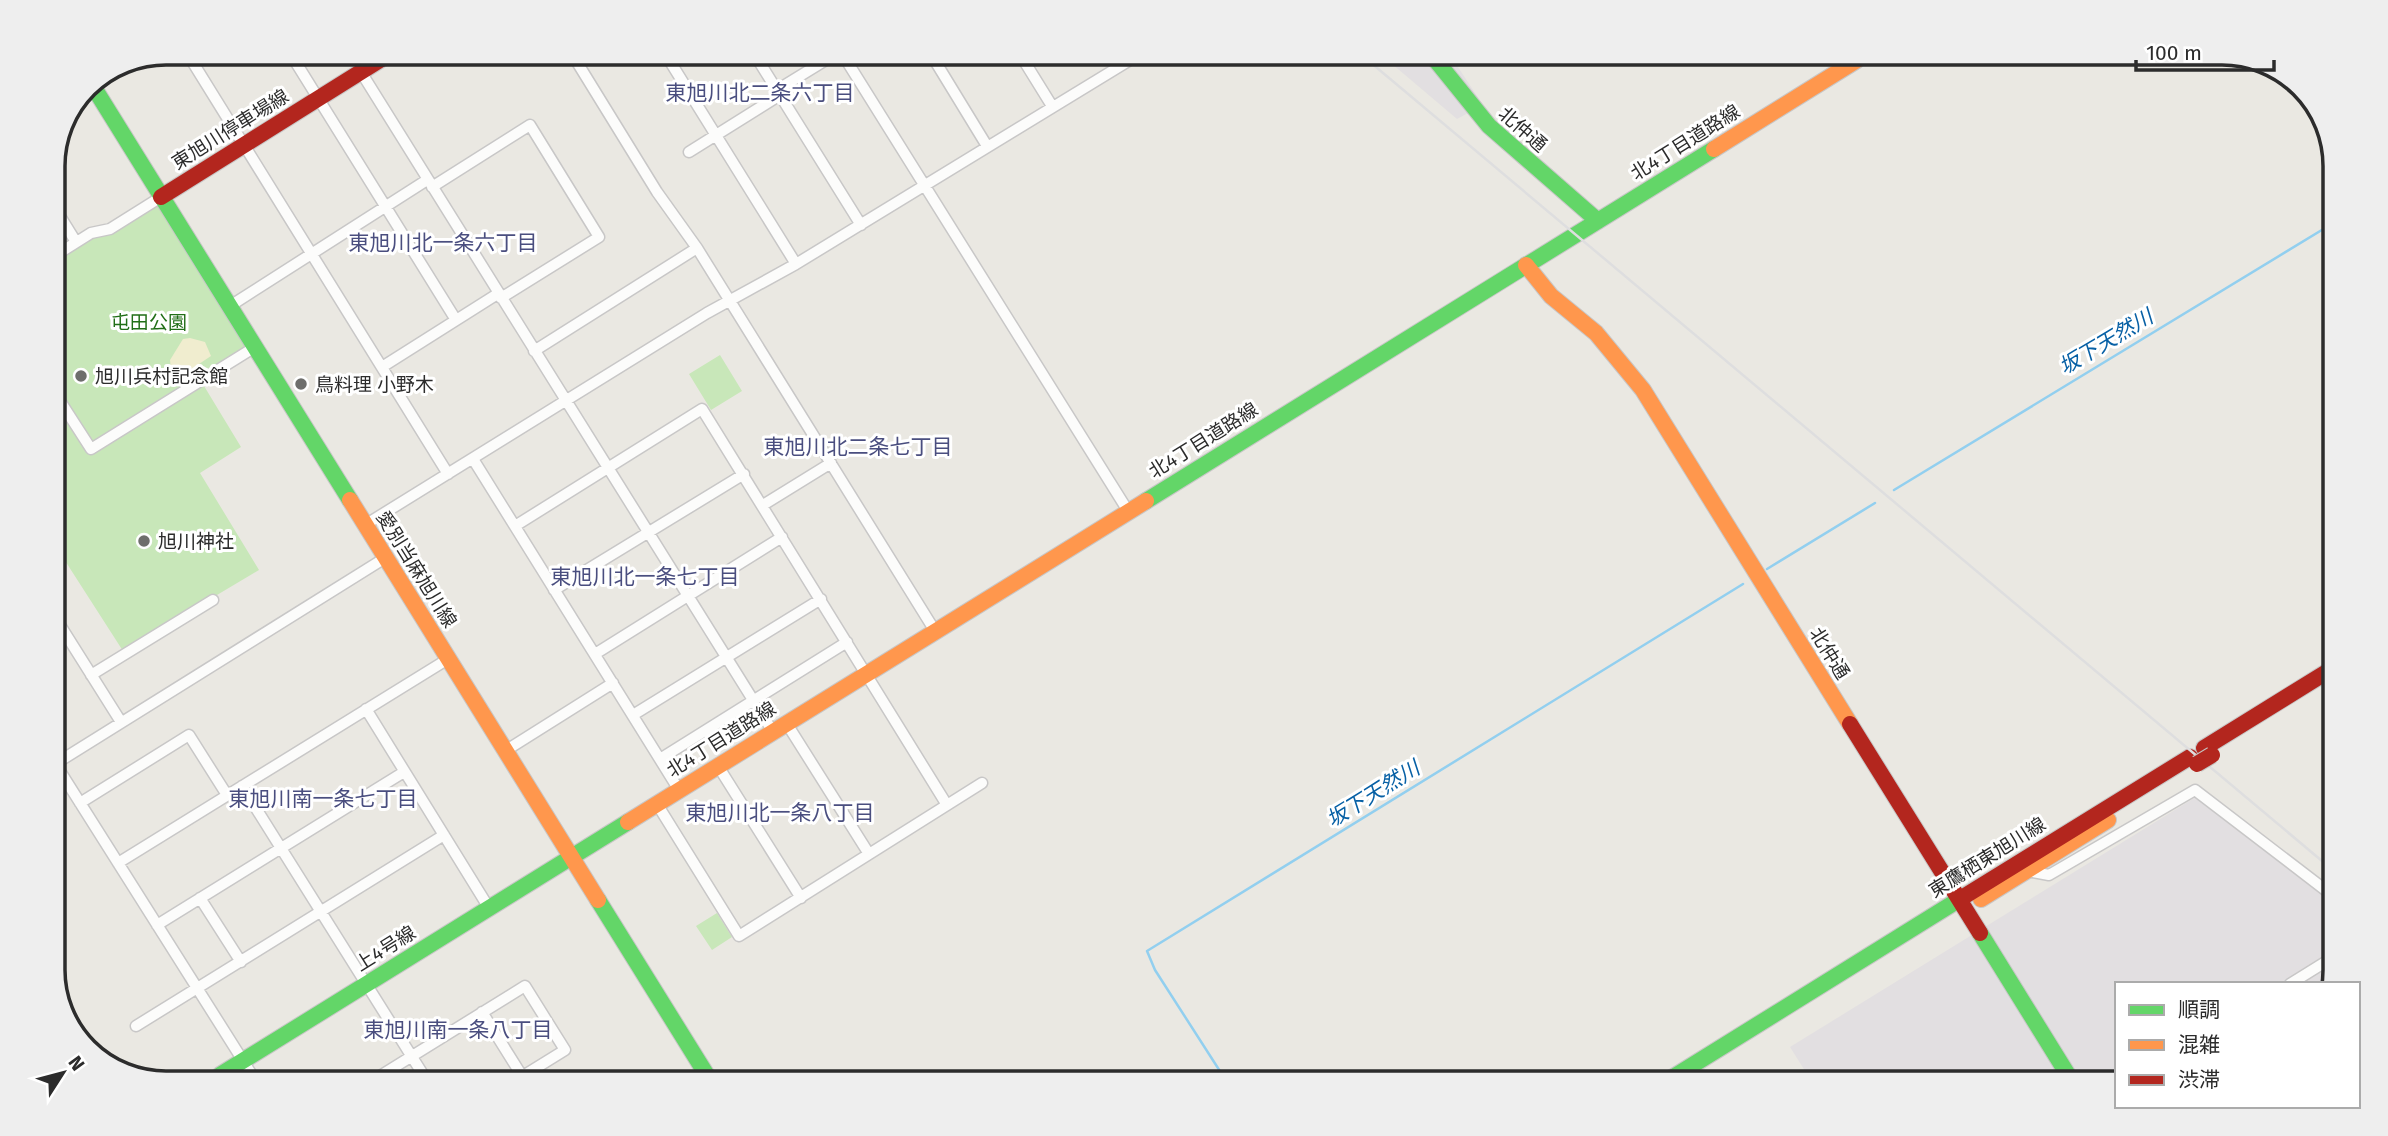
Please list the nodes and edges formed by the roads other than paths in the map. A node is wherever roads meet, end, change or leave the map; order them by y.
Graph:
1 (195, 65) edge
2 (297, 65) edge
3 (373, 65) edge
4 (579, 65) edge
5 (672, 65) edge
6 (761, 65) edge
7 (819, 65) edge
8 (849, 65) edge
9 (938, 65) edge
10 (1027, 65) edge
11 (1121, 65) edge
12 (1439, 65) edge
13 (1849, 65) edge
14 (361, 72) junction
15 (97, 92) edge
16 (779, 92) junction
17 (318, 99) junction
18 (1052, 106) junction
19 (716, 135) junction
20 (245, 145) junction
21 (988, 146) junction
22 (689, 152) dead end
23 (429, 183) junction
24 (926, 184) junction
25 (162, 197) junction
26 (386, 206) junction
27 (1598, 221) junction
28 (65, 224) edge
29 (861, 225) junction
30 (76, 242) junction
31 (697, 248) junction
32 (65, 249) edge
33 (312, 254) junction
34 (796, 264) junction
35 (1526, 265) junction
36 (500, 296) junction
37 (731, 301) junction
38 (230, 306) junction
39 (456, 320) junction
40 (255, 347) junction
41 (534, 351) junction
42 (382, 367) junction
43 (566, 400) junction
44 (65, 409) edge
45 (472, 459) junction
46 (831, 463) junction
47 (608, 468) junction
48 (449, 474) junction
49 (744, 474) junction
50 (763, 505) junction
51 (1128, 511) junction
52 (365, 525) junction
53 (515, 526) junction
54 (649, 532) junction
55 (782, 537) junction
56 (386, 558) junction
57 (554, 590) junction
58 (688, 596) junction
59 (213, 600) dead end
60 (821, 600) junction
61 (935, 631) junction
62 (65, 633) edge
63 (847, 642) junction
64 (594, 654) junction
65 (726, 657) junction
66 (448, 659) junction
67 (866, 674) junction
68 (91, 675) junction
69 (2323, 675) edge
70 (613, 683) junction
71 (2323, 686) edge
72 (752, 700) junction
73 (366, 709) junction
74 (633, 715) junction
75 (121, 722) junction
76 (780, 728) junction
77 (505, 751) junction
78 (65, 755) edge
79 (2201, 756) junction
80 (660, 759) junction
81 (718, 766) junction
82 (404, 772) junction
83 (65, 779) edge
84 (982, 783) dead end
85 (242, 786) junction
86 (679, 790) junction
87 (227, 795) junction
88 (80, 803) junction
89 (657, 804) junction
90 (947, 805) junction
91 (444, 835) junction
92 (281, 848) junction
93 (869, 855) junction
94 (572, 858) junction
95 (118, 863) junction
96 (2027, 872) junction
97 (2323, 888) edge
98 (200, 898) junction
99 (801, 898) junction
100 (1962, 904) junction
101 (489, 908) junction
102 (322, 912) junction
103 (157, 925) junction
104 (241, 962) junction
105 (2323, 963) edge
106 (2293, 982) edge
107 (368, 984) junction
108 (197, 989) junction
109 (482, 1012) junction
110 (136, 1026) dead end
111 (411, 1056) junction
112 (243, 1061) junction
113 (227, 1071) edge
114 (249, 1071) edge
115 (388, 1071) edge
116 (421, 1071) edge
117 (520, 1071) edge
118 (531, 1071) edge
119 (704, 1071) edge
120 (1684, 1071) edge
121 (1703, 1071) edge
122 (2066, 1071) edge

1 - 20 street
2 - 17 street
3 - 14 street, 東旭川停車場線
4 - 31 street
5 - 19 street
6 - 16 street
7 - 16 street
8 - 24 street
9 - 21 street
10 - 18 street
11 - 18 street
12 - 27 street, 北仲通
13 - 27 street, 北4丁目道路線
14 - 17 street, 東旭川停車場線
14 - 23 street
15 - 25 street, 愛別当麻旭川線
16 - 19 street
16 - 29 street
17 - 20 street, 東旭川停車場線
17 - 26 street
18 - 21 street
19 - 22 street
19 - 34 street
20 - 25 street, 東旭川停車場線
20 - 33 street
21 - 24 street
23 - 26 street
23 - 36 street
23 - 36 street
24 - 29 street
24 - 51 street
25 - 30 street
25 - 38 street, 愛別当麻旭川線
26 - 33 street
26 - 39 street
27 - 35 street, 北4丁目道路線
28 - 30 street
29 - 34 street
30 - 32 street
31 - 37 street
31 - 41 street
33 - 38 street
33 - 42 street
34 - 37 street
35 - 51 street, 北4丁目道路線
35 - 100 street, 北仲通
36 - 39 street
36 - 41 street
37 - 43 street
37 - 46 street
38 - 40 street, 愛別当麻旭川線
39 - 42 street
40 - 44 street
40 - 52 street, 愛別当麻旭川線
41 - 43 street
42 - 48 street
43 - 45 street
43 - 47 street
45 - 48 street
45 - 53 street
46 - 50 street
46 - 61 street
47 - 49 street
47 - 53 street
47 - 54 street
48 - 52 street
49 - 50 street
49 - 54 street
50 - 55 street
51 - 61 street, 北4丁目道路線
52 - 56 street, 愛別当麻旭川線
53 - 57 street
54 - 57 street
54 - 58 street
55 - 58 street
55 - 60 street
56 - 66 street, 愛別当麻旭川線
56 - 75 street
57 - 64 street
58 - 64 street
58 - 65 street
59 - 68 street
60 - 63 street
60 - 65 street
61 - 67 street, 北4丁目道路線
62 - 68 street
63 - 67 street
63 - 72 street
64 - 70 street
65 - 72 street
65 - 74 street
66 - 73 street
66 - 77 street, 愛別当麻旭川線
67 - 76 street, 北4丁目道路線
67 - 90 street
68 - 75 street
69 - 79 street, 東鷹栖東旭川線
70 - 74 street
70 - 77 street
71 - 79 street, 東鷹栖東旭川線
72 - 76 street
72 - 80 street
73 - 82 street
73 - 85 street
74 - 80 street
75 - 78 street
76 - 81 street, 北4丁目道路線
76 - 93 street
77 - 94 street, 愛別当麻旭川線
79 - 96 street, 東鷹栖東旭川線
79 - 100 street, 東鷹栖東旭川線
80 - 86 street
81 - 86 street, 北4丁目道路線
81 - 99 street
82 - 91 street
82 - 92 street
83 - 88 street
84 - 90 street
85 - 87 street
85 - 92 street
86 - 89 street, 北4丁目道路線
87 - 88 street
87 - 95 street
88 - 95 street
89 - 94 street, 北4丁目道路線
89 - 99 street
90 - 93 street
91 - 101 street
91 - 102 street
92 - 98 street
92 - 102 street
93 - 99 street
94 - 101 street, 上4号線
94 - 119 street, 愛別当麻旭川線
95 - 103 street
96 - 97 street
96 - 100 street, 東鷹栖東旭川線
98 - 103 street
98 - 104 street
100 - 120 street, 東鷹栖東旭川線
100 - 121 street, 東鷹栖東旭川線
100 - 122 street, 北仲通
101 - 107 street, 上4号線
102 - 104 street
102 - 107 street
103 - 108 street
104 - 108 street
105 - 106 street
107 - 111 street
107 - 112 street, 上4号線
108 - 110 street
108 - 112 street
109 - 111 street
109 - 117 street
109 - 118 street
111 - 115 street
111 - 116 street
112 - 113 street, 上4号線
112 - 114 street

